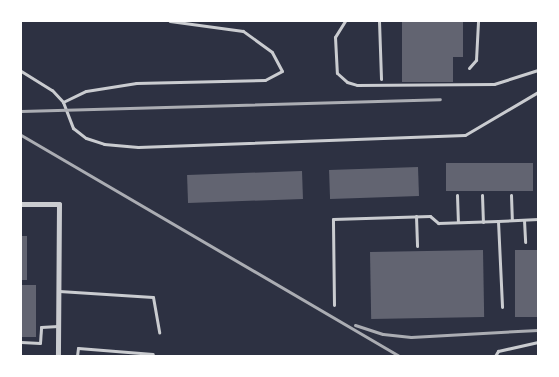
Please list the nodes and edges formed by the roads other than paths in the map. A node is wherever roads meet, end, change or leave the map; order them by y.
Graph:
1 (170, 21) edge
2 (345, 21) edge
3 (379, 21) edge
4 (478, 21) edge
5 (469, 68) dead end
6 (538, 70) edge
7 (21, 71) edge
8 (381, 79) dead end
9 (538, 92) edge
10 (63, 102) junction
11 (457, 195) dead end
12 (482, 195) dead end
13 (511, 195) dead end
14 (21, 204) edge
15 (416, 216) junction
16 (538, 219) edge
17 (512, 220) junction
18 (524, 220) junction
19 (498, 221) junction
20 (458, 222) junction
21 (483, 222) junction
22 (525, 242) dead end
23 (418, 246) dead end
24 (59, 291) junction
25 (334, 305) dead end
26 (502, 307) dead end
27 (58, 326) junction
28 (159, 332) dead end
29 (21, 342) edge
30 (538, 342) edge
31 (153, 354) dead end
32 (58, 356) edge
33 (78, 356) edge
34 (495, 356) edge

1 - 10 lane
2 - 6 lane
3 - 8 lane
4 - 5 lane
7 - 10 lane
9 - 10 lane
11 - 20 lane
12 - 21 lane
13 - 17 lane
14 - 24 street
15 - 20 lane
15 - 23 lane
15 - 25 lane
16 - 18 lane
17 - 18 lane
17 - 19 lane
18 - 22 lane
19 - 21 lane
19 - 26 lane
20 - 21 lane
24 - 27 street
24 - 28 lane
27 - 29 lane
27 - 32 street
30 - 34 lane
31 - 33 lane

